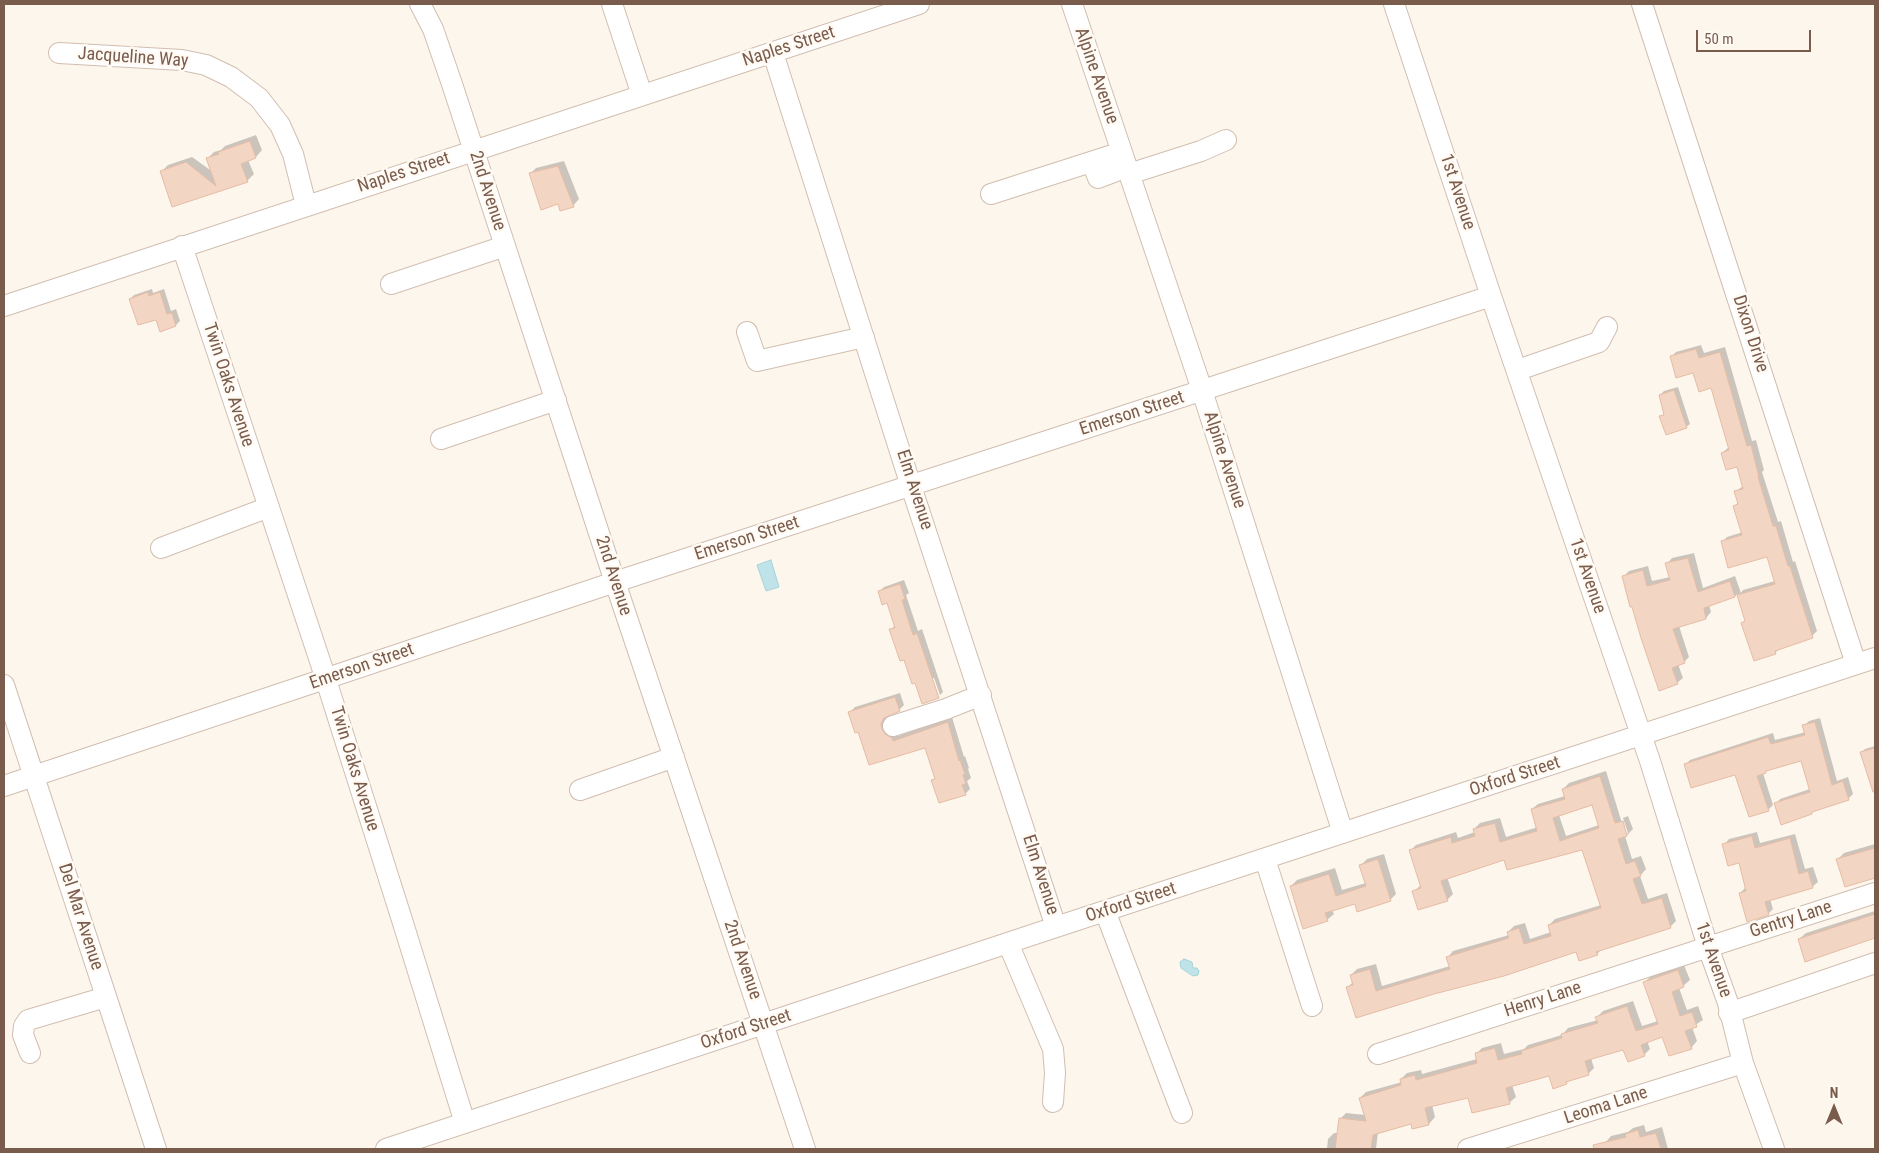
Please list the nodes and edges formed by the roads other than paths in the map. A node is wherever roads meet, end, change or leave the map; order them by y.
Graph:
1 (420, 4) edge
2 (612, 4) edge
3 (919, 4) edge
4 (1072, 4) edge
5 (1394, 4) edge
6 (1642, 4) edge
7 (59, 53) dead end
8 (773, 53) junction
9 (642, 95) junction
10 (1226, 140) dead end
11 (473, 150) junction
12 (1126, 164) junction
13 (991, 194) dead end
14 (306, 205) junction
15 (182, 246) junction
16 (505, 246) junction
17 (390, 284) dead end
18 (1491, 296) junction
19 (4, 306) edge
20 (1607, 327) dead end
21 (747, 332) dead end
22 (864, 337) junction
23 (1518, 370) junction
24 (1201, 391) junction
25 (556, 400) junction
26 (441, 439) dead end
27 (911, 486) junction
28 (268, 507) junction
29 (161, 548) dead end
30 (615, 582) junction
31 (1875, 658) edge
32 (1856, 664) junction
33 (325, 679) junction
34 (4, 685) edge
35 (981, 695) junction
36 (894, 726) dead end
37 (1641, 735) junction
38 (674, 757) junction
39 (33, 777) junction
40 (4, 786) edge
41 (580, 790) dead end
42 (1343, 833) junction
43 (1265, 859) junction
44 (1875, 893) edge
45 (1105, 911) junction
46 (1056, 927) junction
47 (1008, 943) junction
48 (1708, 947) junction
49 (1875, 963) edge
50 (106, 997) junction
51 (1312, 1006) dead end
52 (1730, 1013) junction
53 (763, 1024) junction
54 (30, 1053) dead end
55 (1378, 1054) dead end
56 (1743, 1063) junction
57 (1053, 1102) dead end
58 (1182, 1113) dead end
59 (465, 1123) junction
60 (156, 1149) edge
61 (386, 1149) edge
62 (805, 1149) edge
63 (1468, 1149) edge
64 (1774, 1149) edge

1 - 11 street, 2nd Avenue
2 - 9 street
3 - 8 street, Naples Street
4 - 12 street, Alpine Avenue
5 - 18 street, 1st Avenue
6 - 32 street, Dixon Drive
7 - 14 street, Jacqueline Way
8 - 9 street, Naples Street
8 - 22 street, Elm Avenue
9 - 11 street, Naples Street
10 - 12 street
11 - 14 street, Naples Street
11 - 16 street, 2nd Avenue
12 - 13 street
12 - 24 street, Alpine Avenue
14 - 15 street, Naples Street
15 - 19 street, Naples Street
15 - 28 street, Twin Oaks Avenue
16 - 17 street
16 - 25 street, 2nd Avenue
18 - 23 street, 1st Avenue
18 - 24 street, Emerson Street
20 - 23 street
21 - 22 street
22 - 27 street, Elm Avenue
23 - 37 street, 1st Avenue
24 - 27 street, Emerson Street
24 - 42 street, Alpine Avenue
25 - 26 street
25 - 30 street, 2nd Avenue
27 - 30 street, Emerson Street
27 - 35 street, Elm Avenue
28 - 29 street
28 - 33 street, Twin Oaks Avenue
30 - 33 street, Emerson Street
30 - 38 street, 2nd Avenue
31 - 32 street, Oxford Street
32 - 37 street, Oxford Street
33 - 39 street, Emerson Street
33 - 59 street, Twin Oaks Avenue
34 - 39 street, Del Mar Avenue
35 - 36 street
35 - 46 street, Elm Avenue
37 - 42 street, Oxford Street
37 - 48 street, 1st Avenue
38 - 41 street
38 - 53 street, 2nd Avenue
39 - 40 street, Emerson Street
39 - 50 street, Del Mar Avenue
42 - 43 street, Oxford Street
43 - 45 street, Oxford Street
43 - 51 street
44 - 48 street, Gentry Lane
45 - 46 street, Oxford Street
45 - 58 street
46 - 47 street, Oxford Street
47 - 53 street, Oxford Street
47 - 57 street
48 - 52 street, 1st Avenue
48 - 55 street, Henry Lane
49 - 52 street
50 - 54 street
50 - 60 street, Del Mar Avenue
52 - 56 street, 1st Avenue
53 - 59 street, Oxford Street
53 - 62 street, 2nd Avenue
56 - 63 street, Leoma Lane
56 - 64 street, 1st Avenue
59 - 61 street, Oxford Street

